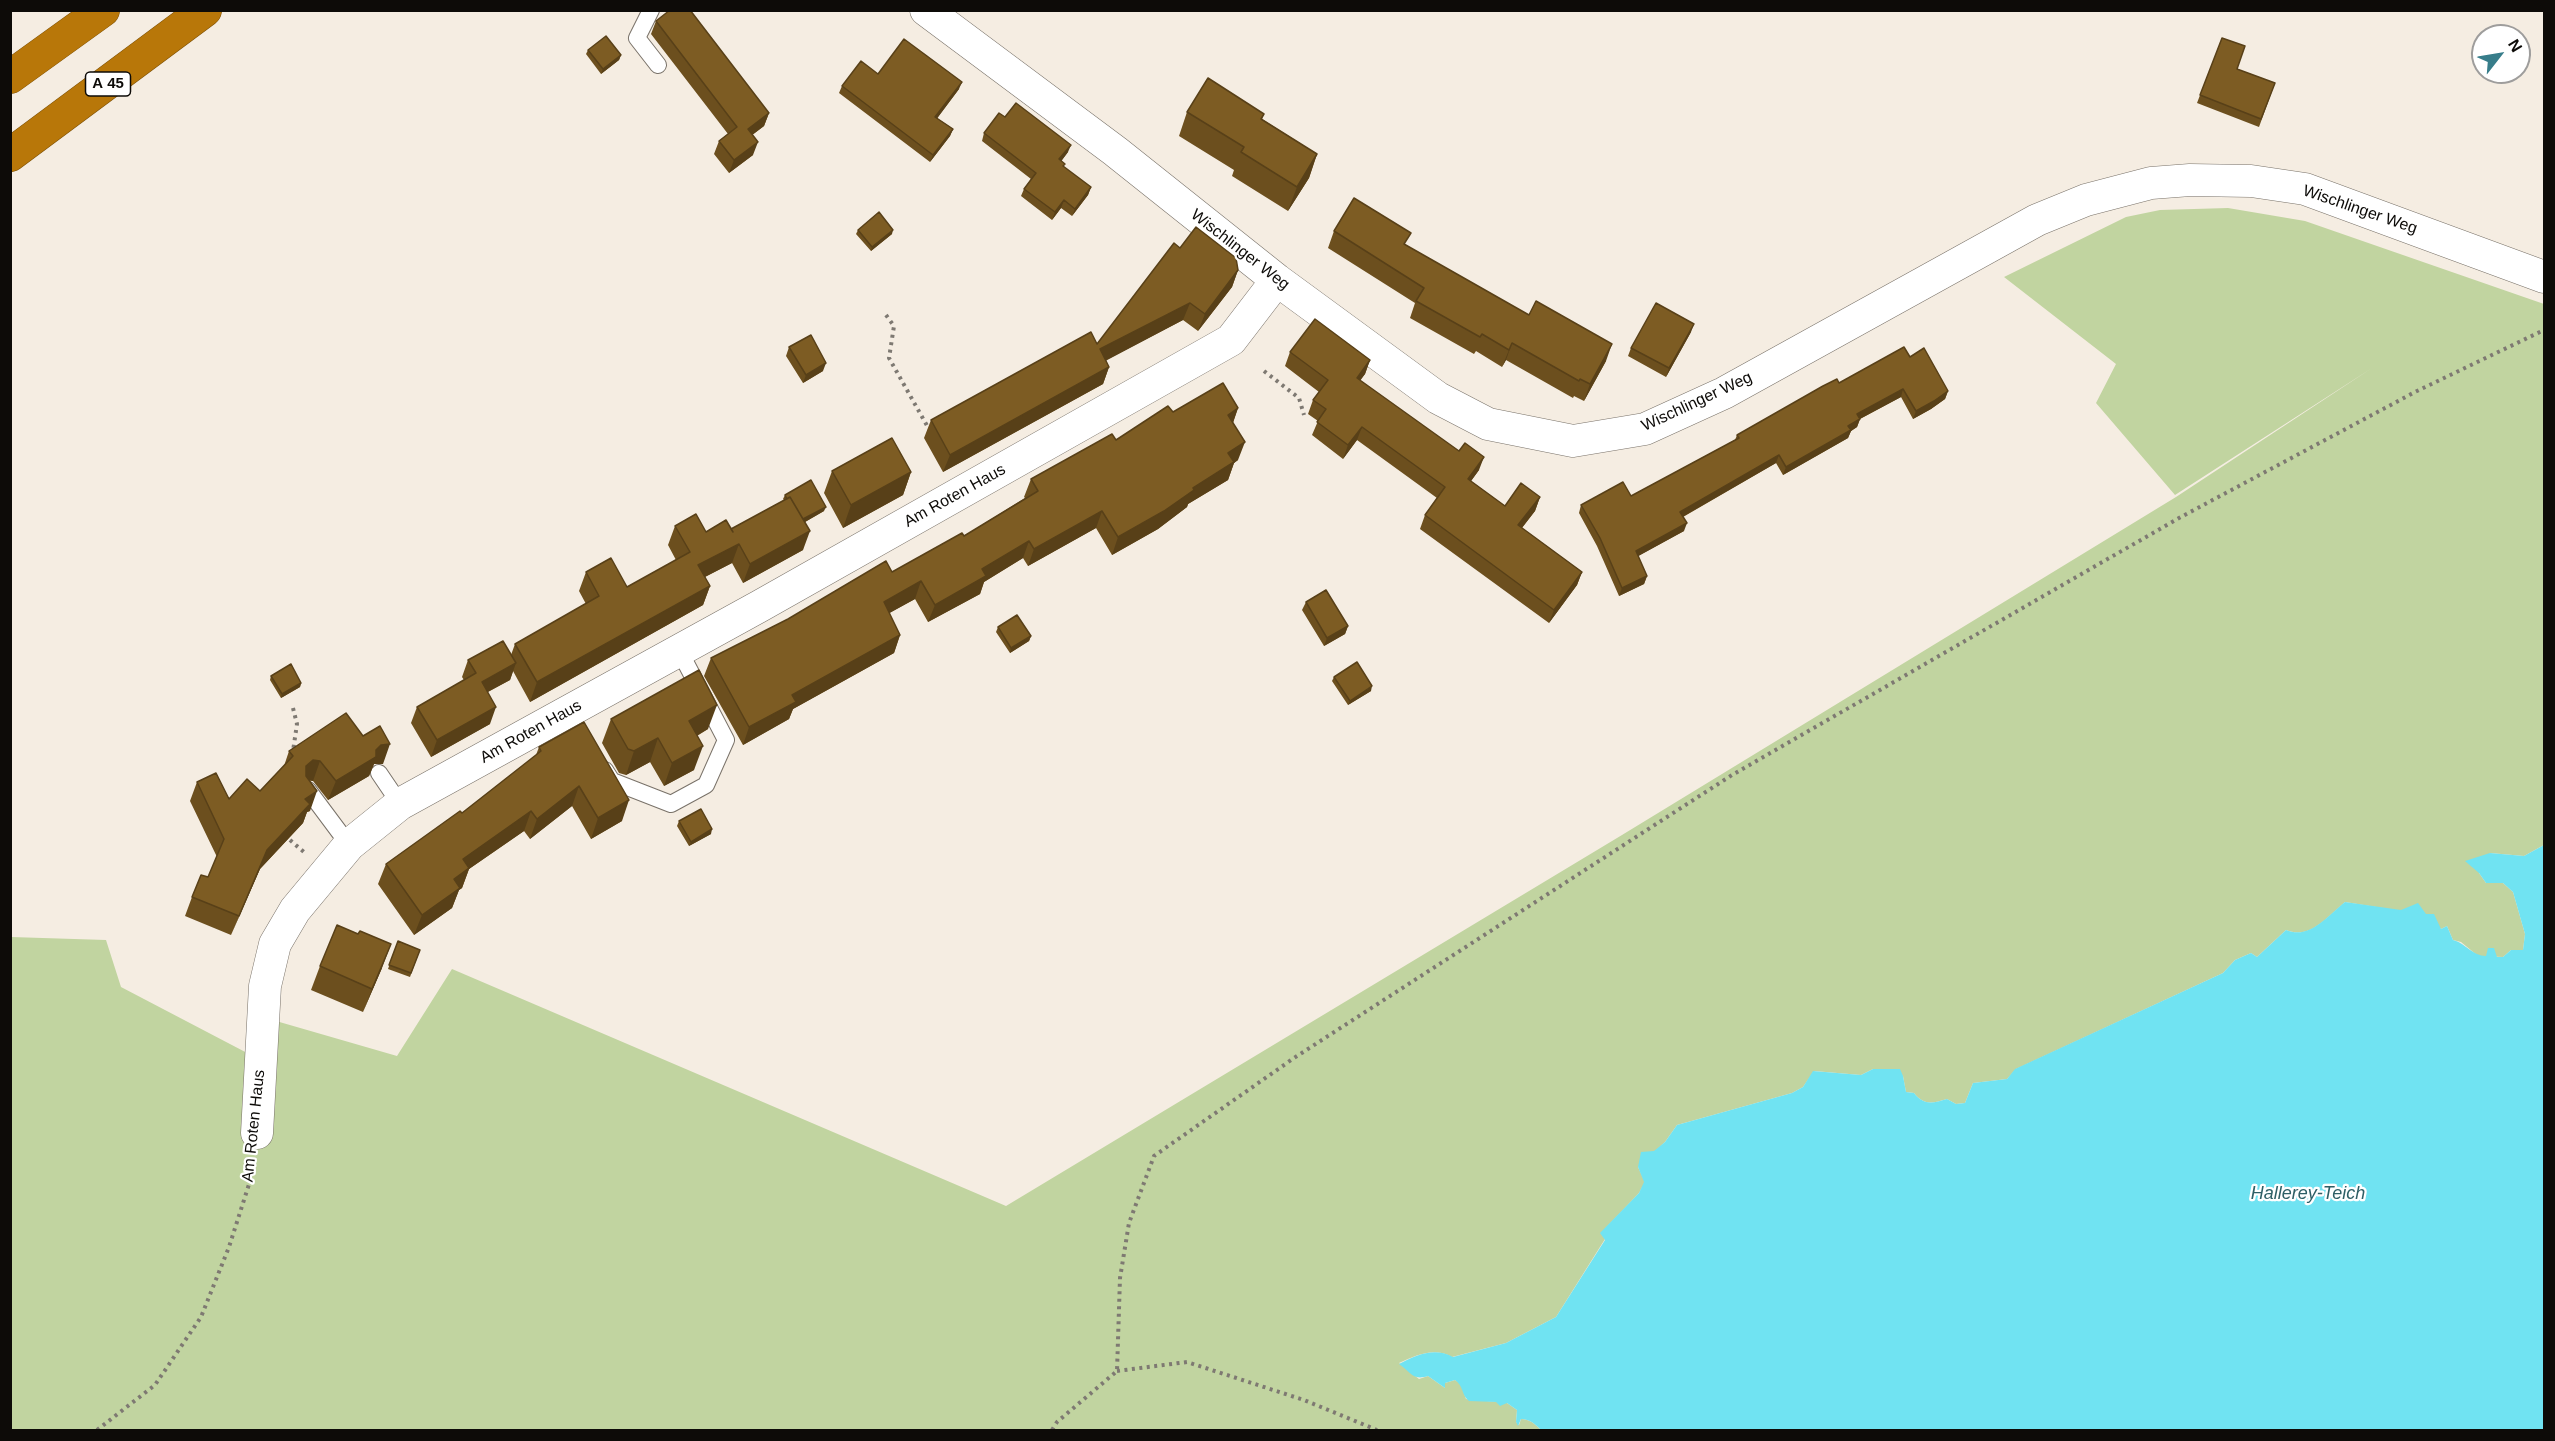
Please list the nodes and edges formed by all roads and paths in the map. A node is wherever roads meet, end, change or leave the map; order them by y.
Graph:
1 (103, 10) edge
2 (205, 10) edge
3 (651, 10) edge
4 (926, 10) edge
5 (658, 65) dead end
6 (10, 77) edge
7 (10, 155) edge
8 (2544, 277) edge
9 (1277, 280) junction
10 (886, 315) dead end
11 (2544, 330) edge
12 (1264, 370) dead end
13 (1304, 415) dead end
14 (930, 431) edge
15 (679, 650) junction
16 (293, 708) dead end
17 (597, 755) edge
18 (293, 756) edge
19 (379, 773) edge
20 (308, 790) edge
21 (400, 804) junction
22 (290, 840) edge
23 (349, 845) junction
24 (310, 857) dead end
25 (256, 1132) joint
26 (1118, 1371) junction
27 (97, 1431) edge
28 (1052, 1431) edge
29 (1377, 1431) edge

1 - 6 highway
2 - 7 highway, A 45
3 - 5 lane
4 - 9 street, Wischlinger Weg
8 - 9 street, Wischlinger Weg
9 - 15 street, Am Roten Haus
10 - 14 path
11 - 26 path
12 - 13 path
15 - 17 lane
15 - 21 street, Am Roten Haus
16 - 18 path
19 - 21 lane
20 - 23 lane
21 - 23 street, Am Roten Haus
22 - 24 path
23 - 25 street, Am Roten Haus
25 - 27 path, Am Roten Haus
26 - 28 path
26 - 29 path

